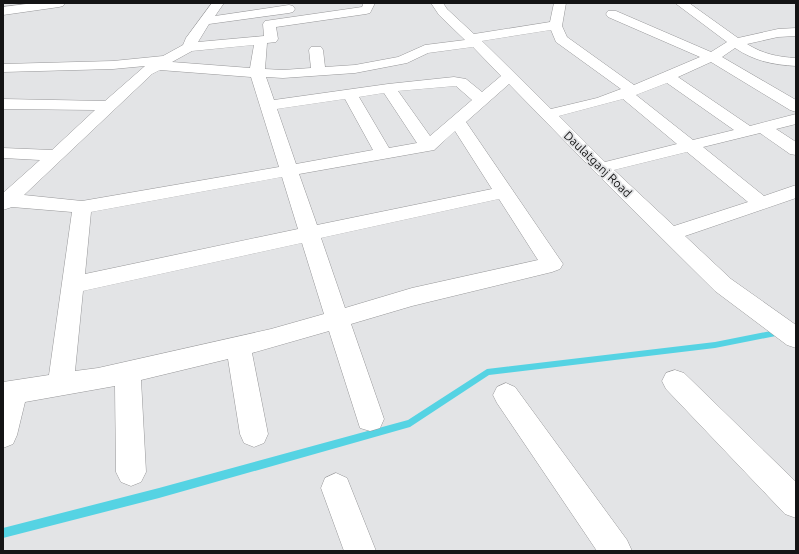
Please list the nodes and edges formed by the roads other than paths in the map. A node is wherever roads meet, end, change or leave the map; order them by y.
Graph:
1 (59, 3) edge
2 (218, 3) edge
3 (350, 3) edge
4 (368, 3) edge
5 (437, 3) edge
6 (560, 3) edge
7 (703, 3) edge
8 (685, 5) edge
9 (253, 8) edge
10 (3, 11) edge
11 (612, 14) dead end
12 (319, 17) junction
13 (206, 21) junction
14 (556, 26) junction
15 (796, 32) edge
16 (261, 40) junction
17 (474, 41) junction
18 (735, 43) junction
19 (189, 47) junction
20 (316, 50) dead end
21 (712, 57) junction
22 (161, 62) junction
23 (796, 62) edge
24 (3, 68) edge
25 (257, 72) junction
26 (318, 72) junction
27 (510, 76) junction
28 (668, 77) junction
29 (388, 88) junction
30 (629, 92) junction
31 (350, 94) junction
32 (481, 100) junction
33 (3, 104) edge
34 (110, 106) junction
35 (268, 106) junction
36 (796, 107) edge
37 (548, 114) junction
38 (796, 119) edge
39 (457, 121) junction
40 (755, 129) junction
41 (690, 145) junction
42 (428, 146) junction
43 (796, 150) edge
44 (3, 153) edge
45 (384, 154) junction
46 (56, 155) junction
47 (601, 168) junction
48 (290, 171) junction
49 (796, 191) edge
50 (504, 192) junction
51 (5, 202) edge
52 (762, 204) junction
53 (82, 208) junction
54 (310, 234) junction
55 (670, 234) junction
56 (73, 285) junction
57 (337, 319) junction
58 (796, 338) edge
59 (238, 347) junction
60 (128, 372) junction
61 (676, 381) dead end
62 (62, 384) junction
63 (9, 393) edge
64 (506, 394) dead end
65 (370, 419) dead end
66 (254, 434) dead end
67 (3, 435) edge
68 (131, 472) dead end
69 (336, 488) dead end
70 (796, 503) edge
71 (360, 551) edge
72 (616, 551) edge

1 - 10 street
2 - 13 street
3 - 12 street
4 - 12 street
5 - 17 street, Daulatganj Road
6 - 14 street
7 - 8 street
8 - 18 street
9 - 12 street
9 - 13 street
11 - 21 street
12 - 16 street
13 - 19 street
14 - 17 street
14 - 30 street
15 - 18 street
16 - 19 street
16 - 25 street
17 - 26 street
17 - 27 street, Daulatganj Road
18 - 21 street
18 - 23 street
19 - 22 street
20 - 26 street
21 - 28 street
21 - 36 street
22 - 24 street
22 - 25 street
22 - 34 street
25 - 26 street
25 - 35 street
27 - 32 street
27 - 37 street, Daulatganj Road
28 - 30 street
28 - 40 street
29 - 31 street
29 - 32 street
29 - 42 street
30 - 37 street
30 - 41 street
31 - 35 street
31 - 45 street
32 - 39 street
33 - 34 street
34 - 46 street
35 - 48 street
37 - 47 street, Daulatganj Road
38 - 40 street
39 - 42 street
39 - 50 street
40 - 41 street
40 - 43 street
41 - 47 street
41 - 52 street
42 - 45 street
44 - 46 street
45 - 48 street
46 - 51 street
47 - 55 street, Daulatganj Road
48 - 53 street
48 - 54 street
49 - 52 street
50 - 54 street
50 - 57 street
51 - 53 street
52 - 55 street
53 - 56 street
54 - 56 street
54 - 57 street
55 - 58 street, Daulatganj Road
56 - 62 street
57 - 59 street
57 - 65 street
59 - 60 street
59 - 66 street
60 - 62 street
60 - 68 street
61 - 70 street
62 - 63 street
63 - 67 street
64 - 72 street
69 - 71 street

